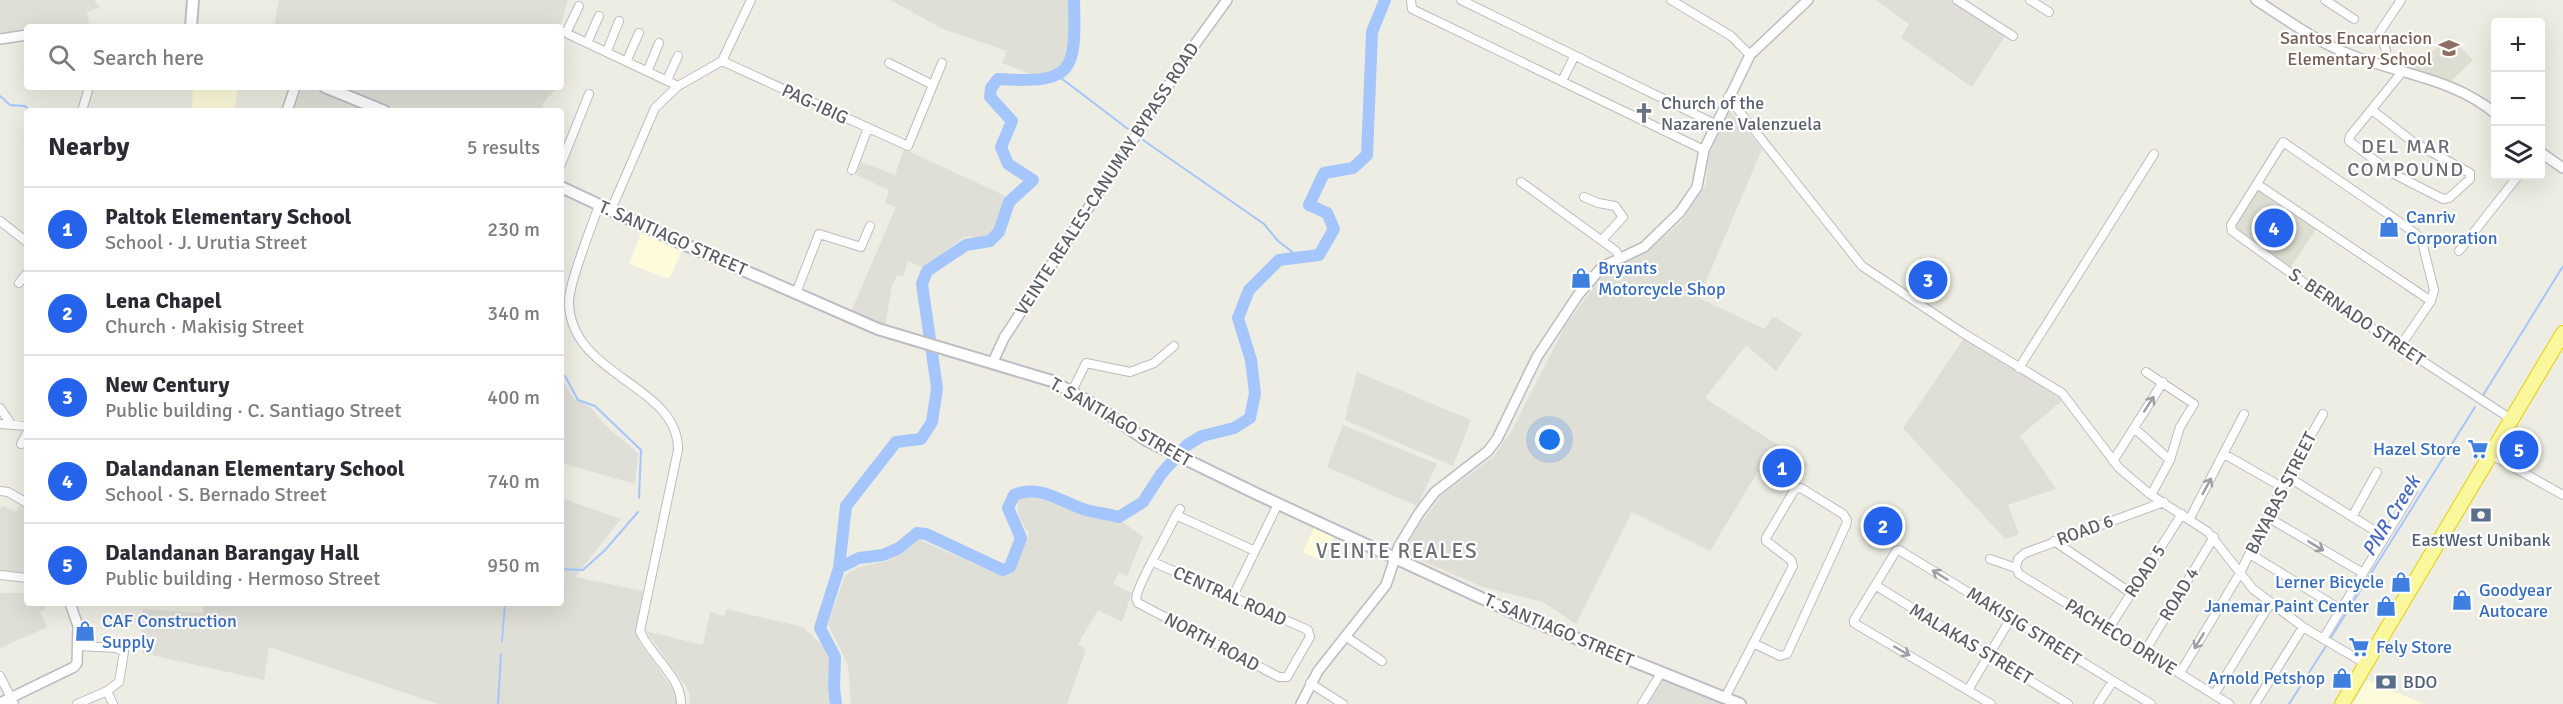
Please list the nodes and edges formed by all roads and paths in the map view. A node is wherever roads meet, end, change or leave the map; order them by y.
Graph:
1 (193, 0) edge
2 (751, 0) edge
3 (1227, 0) edge
4 (1411, 0) edge
5 (1461, 0) edge
6 (1671, 0) edge
7 (1808, 0) edge
8 (1958, 0) edge
9 (2030, 0) edge
10 (2256, 0) edge
11 (2325, 0) edge
12 (2402, 0) edge
13 (2338, 3) edge
14 (579, 6) dead end
15 (2049, 12) dead end
16 (599, 16) dead end
17 (2354, 19) dead end
18 (620, 21) dead end
19 (191, 24) edge
20 (639, 33) dead end
21 (24, 35) edge
22 (2013, 36) dead end
23 (0, 39) edge
24 (587, 43) junction
25 (659, 43) dead end
26 (607, 51) junction
27 (1750, 55) junction
28 (678, 56) dead end
29 (1574, 57) junction
30 (627, 60) junction
31 (722, 61) junction
32 (889, 63) dead end
33 (942, 63) dead end
34 (2383, 66) junction
35 (648, 70) junction
36 (2402, 72) junction
37 (667, 80) junction
38 (1562, 81) junction
39 (933, 85) junction
40 (678, 86) junction
41 (88, 90) edge
42 (294, 90) edge
43 (332, 90) edge
44 (589, 94) dead end
45 (1728, 97) junction
46 (83, 108) edge
47 (288, 108) edge
48 (377, 108) edge
49 (2372, 111) junction
50 (2491, 111) edge
51 (1715, 124) junction
52 (868, 128) junction
53 (1704, 150) junction
54 (2154, 154) dead end
55 (2545, 155) edge
56 (564, 156) edge
57 (2563, 168) edge
58 (852, 170) dead end
59 (2515, 180) edge
60 (1521, 182) dead end
61 (2258, 184) junction
62 (564, 188) edge
63 (1584, 197) dead end
64 (599, 205) junction
65 (611, 210) junction
66 (1, 224) edge
67 (870, 226) dead end
68 (24, 240) edge
69 (1602, 240) junction
70 (2459, 251) dead end
71 (1620, 258) junction
72 (24, 277) edge
73 (19, 283) dead end
74 (796, 293) junction
75 (2431, 301) junction
76 (2563, 333) edge
77 (2402, 345) junction
78 (1174, 346) dead end
79 (993, 362) junction
80 (2019, 368) junction
81 (2146, 372) dead end
82 (2163, 382) junction
83 (1072, 392) junction
84 (0, 408) edge
85 (2244, 414) dead end
86 (2323, 414) dead end
87 (2511, 419) junction
88 (0, 424) edge
89 (11, 424) junction
90 (24, 426) edge
91 (2134, 428) junction
92 (24, 438) edge
93 (21, 444) dead end
94 (2224, 454) junction
95 (2490, 454) junction
96 (2170, 459) junction
97 (2113, 460) junction
98 (2377, 472) dead end
99 (2288, 477) junction
100 (2282, 487) junction
101 (0, 491) edge
102 (2413, 491) dead end
103 (2151, 495) junction
104 (2563, 495) edge
105 (24, 501) edge
106 (2164, 502) junction
107 (1278, 504) junction
108 (2186, 516) junction
109 (2352, 517) junction
110 (2269, 518) junction
111 (2214, 537) junction
112 (2385, 537) junction
113 (2054, 541) junction
114 (1255, 551) junction
115 (2250, 554) junction
116 (1395, 558) junction
117 (1990, 559) dead end
118 (1153, 562) junction
119 (2016, 568) junction
120 (2240, 573) junction
121 (2363, 573) junction
122 (0, 575) edge
123 (24, 578) edge
124 (1875, 585) junction
125 (2131, 593) junction
126 (1232, 598) junction
127 (2270, 604) junction
128 (72, 608) edge
129 (2340, 609) junction
130 (2011, 618) junction
131 (2303, 627) junction
132 (2109, 628) junction
133 (1345, 636) junction
134 (2324, 639) junction
135 (1753, 643) junction
136 (78, 646) junction
137 (2145, 651) junction
138 (1989, 653) junction
139 (1382, 661) dead end
140 (2366, 664) junction
141 (1661, 673) junction
142 (2180, 673) junction
143 (0, 676) edge
144 (1287, 677) joint
145 (2113, 681) junction
146 (1310, 684) junction
147 (1968, 690) junction
148 (107, 691) junction
149 (2214, 695) junction
150 (1725, 698) junction
151 (1329, 700) edge
152 (13, 701) edge
153 (0, 704) edge
154 (79, 704) edge
155 (113, 704) edge
156 (681, 704) edge
157 (1301, 704) edge
158 (1343, 704) edge
159 (1642, 704) edge
160 (1740, 704) edge
161 (1991, 704) edge
162 (2068, 704) edge
163 (2098, 704) edge
164 (2151, 704) edge
165 (2229, 704) edge
166 (2256, 704) edge
167 (2342, 704) edge

1 - 19 main road
2 - 31 street
3 - 79 street, VEINTE REALES-CANUMAY BYPASS ROAD
4 - 38 street
5 - 29 street
6 - 27 street
7 - 27 street
8 - 22 street
9 - 15 street
10 - 34 street
11 - 13 street
12 - 34 street
13 - 17 street
14 - 24 street
16 - 24 street
18 - 26 street
20 - 30 street
21 - 23 street
24 - 26 street
25 - 35 street
26 - 30 street
27 - 45 street
28 - 37 street
29 - 38 street
29 - 51 street
30 - 35 street
31 - 40 street
31 - 52 street, PAG-IBIG
32 - 39 street
33 - 39 street
34 - 36 street
35 - 37 street
36 - 49 street
36 - 50 street
37 - 40 street
38 - 53 street
39 - 52 street, PAG-IBIG
40 - 65 street
41 - 46 street
42 - 47 street
43 - 48 main road
44 - 56 street
45 - 51 street
45 - 80 street
49 - 49 street
51 - 53 street
52 - 58 street
53 - 71 street
54 - 80 street
55 - 57 street
59 - 70 street
60 - 69 street
61 - 75 street
61 - 75 street, S. BERNADO STREET
61 - 77 street, S. BERNADO STREET
62 - 64 main road, T. SANTIAGO STREET
63 - 69 street
64 - 65 main road, T. SANTIAGO STREET
64 - 156 street
65 - 74 main road, T. SANTIAGO STREET
66 - 68 street
67 - 74 street
69 - 71 street
71 - 116 street
72 - 73 street
74 - 79 main road, T. SANTIAGO STREET
75 - 77 street
76 - 87 highway
77 - 87 street, S. BERNADO STREET
78 - 83 street
79 - 83 main road, T. SANTIAGO STREET
80 - 97 street
81 - 82 street
91 -> 82 street
82 - 96 street
83 - 107 main road, T. SANTIAGO STREET
84 - 89 street
85 - 94 street, ROAD 5
86 - 99 street, BAYABAS STREET
87 - 95 highway
88 - 89 street
89 - 90 street
91 - 96 street
91 - 97 street
92 - 93 street
94 - 100 street
108 -> 94 street, ROAD 5
95 - 104 street
95 - 140 highway
96 - 103 street
97 - 103 street
98 - 109 street
99 - 100 street, BAYABAS STREET
99 - 109 street
100 - 110 street, BAYABAS STREET
101 - 105 street
102 - 112 street
103 - 106 street
106 - 108 street
106 - 113 street, ROAD 6
107 - 114 street
107 - 116 main road, T. SANTIAGO STREET
108 - 111 street
108 - 125 street, ROAD 5
109 - 112 street
110 - 115 street, BAYABAS STREET
110 -> 121 street
111 - 120 street
111 - 137 street, ROAD 4
112 - 121 street
113 - 119 street, ROAD 6
113 - 125 street
114 - 118 street
114 - 126 street
115 - 120 street, BAYABAS STREET
115 - 129 street
116 - 133 street
116 - 141 main road, T. SANTIAGO STREET
117 - 119 street, PACHECO DRIVE
118 - 126 street, CENTRAL ROAD
118 - 144 street, NORTH ROAD
119 - 132 street, PACHECO DRIVE
120 - 127 street
120 -> 142 street, BAYABAS STREET
121 - 129 street
122 - 123 street
130 -> 124 street, MAKISIG STREET
124 - 138 street, MALAKAS STREET
124 -> 147 street
125 - 132 street, ROAD 5
126 - 144 street, CENTRAL ROAD
127 - 131 street
127 - 149 street
128 - 136 street
129 - 134 street
130 - 138 street
130 - 145 street, MAKISIG STREET
131 - 134 street
131 - 166 street
132 - 137 street, PACHECO DRIVE
133 - 139 street
133 - 146 street
134 - 140 street
135 - 135 street
135 - 150 street
136 - 148 street
136 - 152 street
137 - 142 street, PACHECO DRIVE
138 - 147 street
138 - 162 street, MALAKAS STREET
140 - 167 highway
141 - 150 main road, T. SANTIAGO STREET
141 - 159 street
142 - 149 street, PACHECO DRIVE
143 - 152 street
145 - 163 street
145 - 164 street, MAKISIG STREET
146 - 151 street
146 - 157 street
147 - 161 street
148 - 154 street
148 - 155 street
149 - 165 street, PACHECO DRIVE
150 - 160 main road, T. SANTIAGO STREET
151 - 158 street
152 - 153 street

